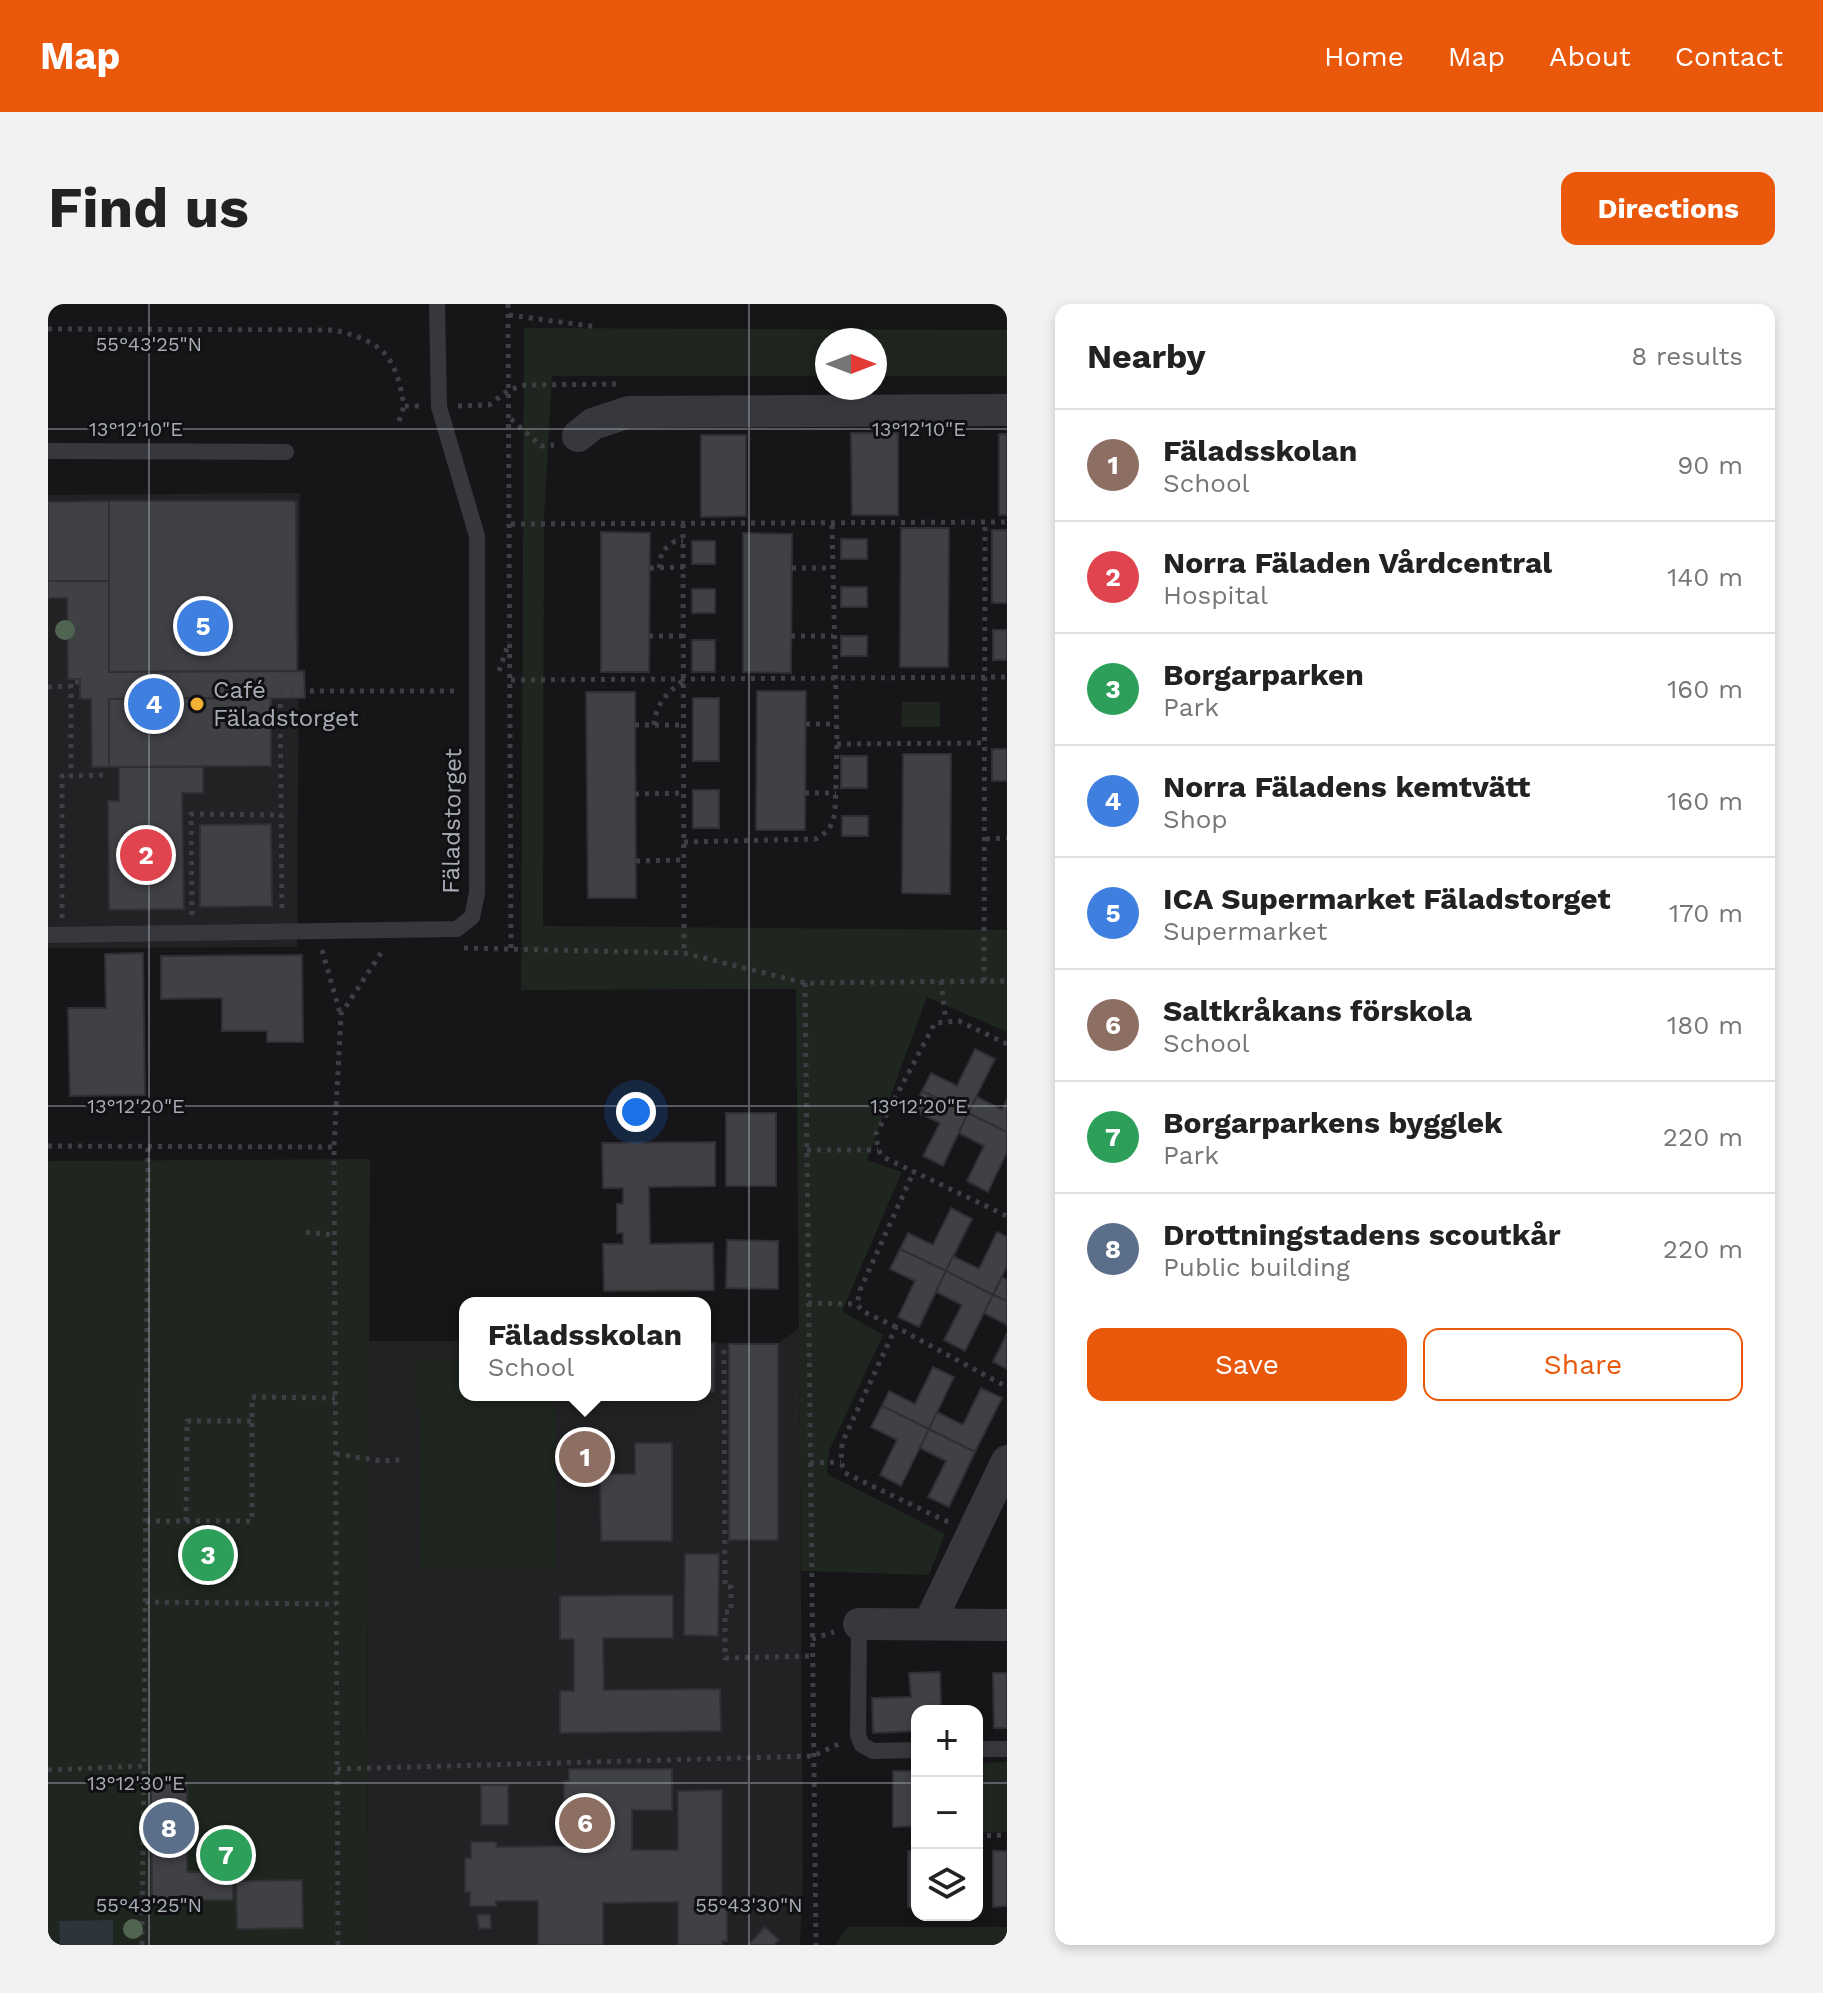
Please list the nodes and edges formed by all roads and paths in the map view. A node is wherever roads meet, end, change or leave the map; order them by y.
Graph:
1 (437, 304) edge
2 (508, 304) edge
3 (509, 315) junction
4 (597, 327) dead end
5 (48, 329) edge
6 (404, 406) junction
7 (439, 407) junction
8 (1007, 410) edge
9 (510, 418) junction
10 (399, 421) dead end
11 (578, 436) joint
12 (48, 451) edge
13 (286, 452) dead end
14 (985, 522) junction
15 (1007, 522) edge
16 (511, 524) junction
17 (683, 524) junction
18 (832, 524) junction
19 (683, 541) junction
20 (684, 567) junction
21 (650, 568) dead end
22 (659, 568) junction
23 (792, 568) dead end
24 (832, 568) junction
25 (649, 636) dead end
26 (684, 636) junction
27 (791, 636) dead end
28 (833, 636) junction
29 (511, 637) junction
30 (984, 677) junction
31 (1007, 677) edge
32 (834, 678) junction
33 (684, 679) junction
34 (511, 680) junction
35 (71, 686) junction
36 (48, 687) edge
37 (485, 690) junction
38 (511, 690) junction
39 (280, 691) junction
40 (806, 724) dead end
41 (836, 724) junction
42 (635, 725) dead end
43 (654, 725) junction
44 (684, 725) junction
45 (984, 743) junction
46 (837, 744) junction
47 (103, 775) dead end
48 (71, 776) junction
49 (684, 793) junction
50 (805, 793) dead end
51 (836, 793) junction
52 (635, 794) dead end
53 (281, 815) junction
54 (1007, 838) edge
55 (986, 839) junction
56 (684, 842) junction
57 (684, 860) junction
58 (636, 861) dead end
59 (282, 931) junction
60 (317, 931) junction
61 (193, 933) junction
62 (55, 935) edge
63 (385, 948) dead end
64 (464, 948) dead end
65 (511, 948) junction
66 (684, 953) junction
67 (941, 981) junction
68 (984, 981) junction
69 (1007, 981) edge
70 (805, 983) junction
71 (341, 1014) junction
72 (946, 1021) junction
73 (1007, 1044) edge
74 (48, 1146) edge
75 (148, 1146) junction
76 (334, 1147) junction
77 (807, 1150) junction
78 (878, 1150) junction
79 (914, 1171) junction
80 (1007, 1216) edge
81 (306, 1232) dead end
82 (334, 1235) junction
83 (808, 1303) junction
84 (857, 1304) junction
85 (896, 1327) junction
86 (724, 1350) dead end
87 (1007, 1387) edge
88 (335, 1398) junction
89 (252, 1421) junction
90 (336, 1454) junction
91 (401, 1460) dead end
92 (1007, 1461) edge
93 (841, 1462) junction
94 (810, 1463) junction
95 (146, 1521) junction
96 (186, 1521) junction
97 (971, 1533) junction
98 (144, 1602) junction
99 (336, 1604) junction
100 (859, 1624) joint
101 (929, 1624) junction
102 (1007, 1625) edge
103 (812, 1656) junction
104 (858, 1735) junction
105 (983, 1749) edge
106 (1007, 1749) edge
107 (911, 1750) edge
108 (813, 1756) junction
109 (144, 1766) junction
110 (337, 1769) junction
111 (48, 1770) edge
112 (1007, 1835) edge
113 (983, 1836) edge
114 (142, 1945) edge
115 (338, 1945) edge
116 (816, 1945) edge

1 - 7 lane, Fäladstorget
2 - 3 path
3 - 4 path
3 - 9 path
5 - 6 path
6 - 7 path
6 - 10 path
7 - 37 lane, Fäladstorget
8 - 11 street
9 - 11 path
9 - 16 path
12 - 13 lane
14 - 15 path
14 - 18 path
14 - 30 path
16 - 17 path
16 - 29 path
17 - 18 path
17 - 19 path
18 - 24 path
19 - 20 path
19 - 22 path
20 - 22 path
20 - 26 path
21 - 22 path
23 - 24 path
24 - 28 path
25 - 26 path
26 - 33 path
27 - 28 path
28 - 32 path
29 - 34 path
29 - 37 path
30 - 31 path
30 - 32 path
30 - 45 path
32 - 33 path
32 - 41 path
33 - 34 path
33 - 43 path
33 - 44 path
34 - 38 path
35 - 36 path
35 - 39 path
35 - 48 path
37 - 38 path
37 - 39 path
37 - 60 lane, Fäladstorget
38 - 65 path
39 - 53 path
40 - 41 path
41 - 46 path
42 - 43 path
43 - 44 path
44 - 49 path
45 - 46 path
45 - 55 path
46 - 51 path
47 - 48 path
48 - 62 path
49 - 52 path
49 - 56 path
50 - 51 path
51 - 56 path
53 - 59 path
53 - 61 path
54 - 55 path
55 - 68 path
56 - 57 path
57 - 58 path
57 - 66 path
59 - 60 lane, Fäladstorget
59 - 61 lane, Fäladstorget
60 - 71 path
61 - 62 lane, Fäladstorget
63 - 71 path
64 - 65 path
65 - 66 path
66 - 70 path
67 - 68 path
67 - 70 path
67 - 72 path
68 - 69 path
70 - 77 path
71 - 76 path
72 - 73 path
72 - 78 path
74 - 75 path
75 - 76 path
75 - 95 path
76 - 82 path
77 - 78 path
77 - 83 path
78 - 79 path
79 - 80 path
79 - 84 path
81 - 82 path
82 - 88 path
83 - 84 path
83 - 94 path
84 - 85 path
85 - 87 path
85 - 93 path
86 - 103 path
88 - 89 path
88 - 90 path
89 - 96 path
89 - 96 path
90 - 91 path
90 - 99 path
92 - 97 street
93 - 94 path
93 - 97 path
94 - 103 path
95 - 96 path
95 - 98 path
97 - 101 street
98 - 99 path
98 - 109 path
99 - 110 path
100 - 101 street
100 - 104 lane
101 - 102 street
103 - 108 path
104 - 107 lane
104 - 108 path
105 - 106 lane
108 - 110 path
108 - 116 path
109 - 111 path
109 - 114 path
110 - 115 path
112 - 113 path

